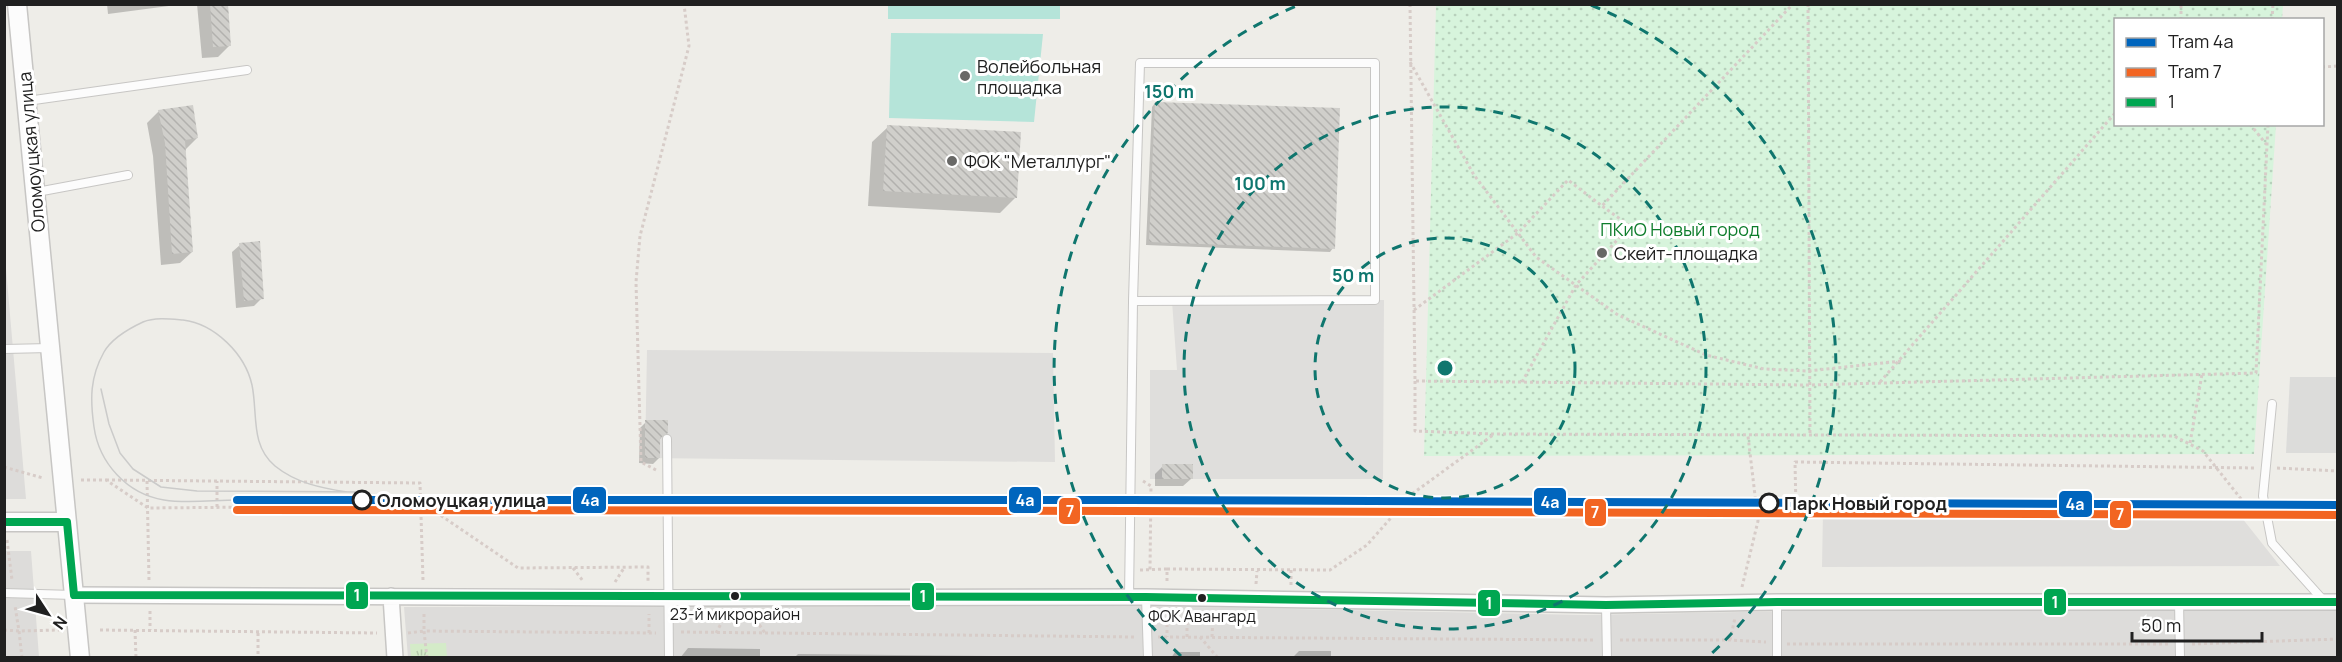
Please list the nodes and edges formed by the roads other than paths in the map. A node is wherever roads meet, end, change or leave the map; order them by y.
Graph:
1 (17, 4) edge
2 (247, 70) dead end
3 (27, 101) junction
4 (128, 175) dead end
5 (35, 192) junction
6 (1132, 300) junction
7 (50, 348) junction
8 (4, 349) edge
9 (2272, 404) dead end
10 (668, 439) dead end
11 (4, 522) edge
12 (67, 522) junction
13 (4, 592) edge
14 (74, 595) junction
15 (391, 596) junction
16 (1146, 597) junction
17 (670, 598) junction
18 (1129, 598) junction
19 (2179, 601) junction
20 (1777, 602) junction
21 (2331, 602) edge
22 (1606, 605) junction
23 (80, 657) edge
24 (395, 657) edge
25 (669, 657) edge
26 (1148, 657) edge
27 (1607, 657) edge
28 (1777, 657) edge
29 (2180, 657) edge

1 - 3 street, Оломоуцкая улица
2 - 3 lane
3 - 5 street, Оломоуцкая улица
4 - 5 lane
5 - 7 street, Оломоуцкая улица
6 - 6 lane
6 - 18 lane
7 - 8 lane
7 - 12 street, Оломоуцкая улица
9 - 21 lane
10 - 17 lane
11 - 12 street
12 - 14 street, Оломоуцкая улица
13 - 14 lane
14 - 15 street
14 - 23 street, Оломоуцкая улица
15 - 17 street
15 - 24 street
16 - 18 street
16 - 22 street
16 - 26 lane
17 - 18 street
17 - 25 lane
19 - 20 street
19 - 21 street
19 - 29 lane
20 - 22 street
20 - 28 lane
22 - 27 lane

